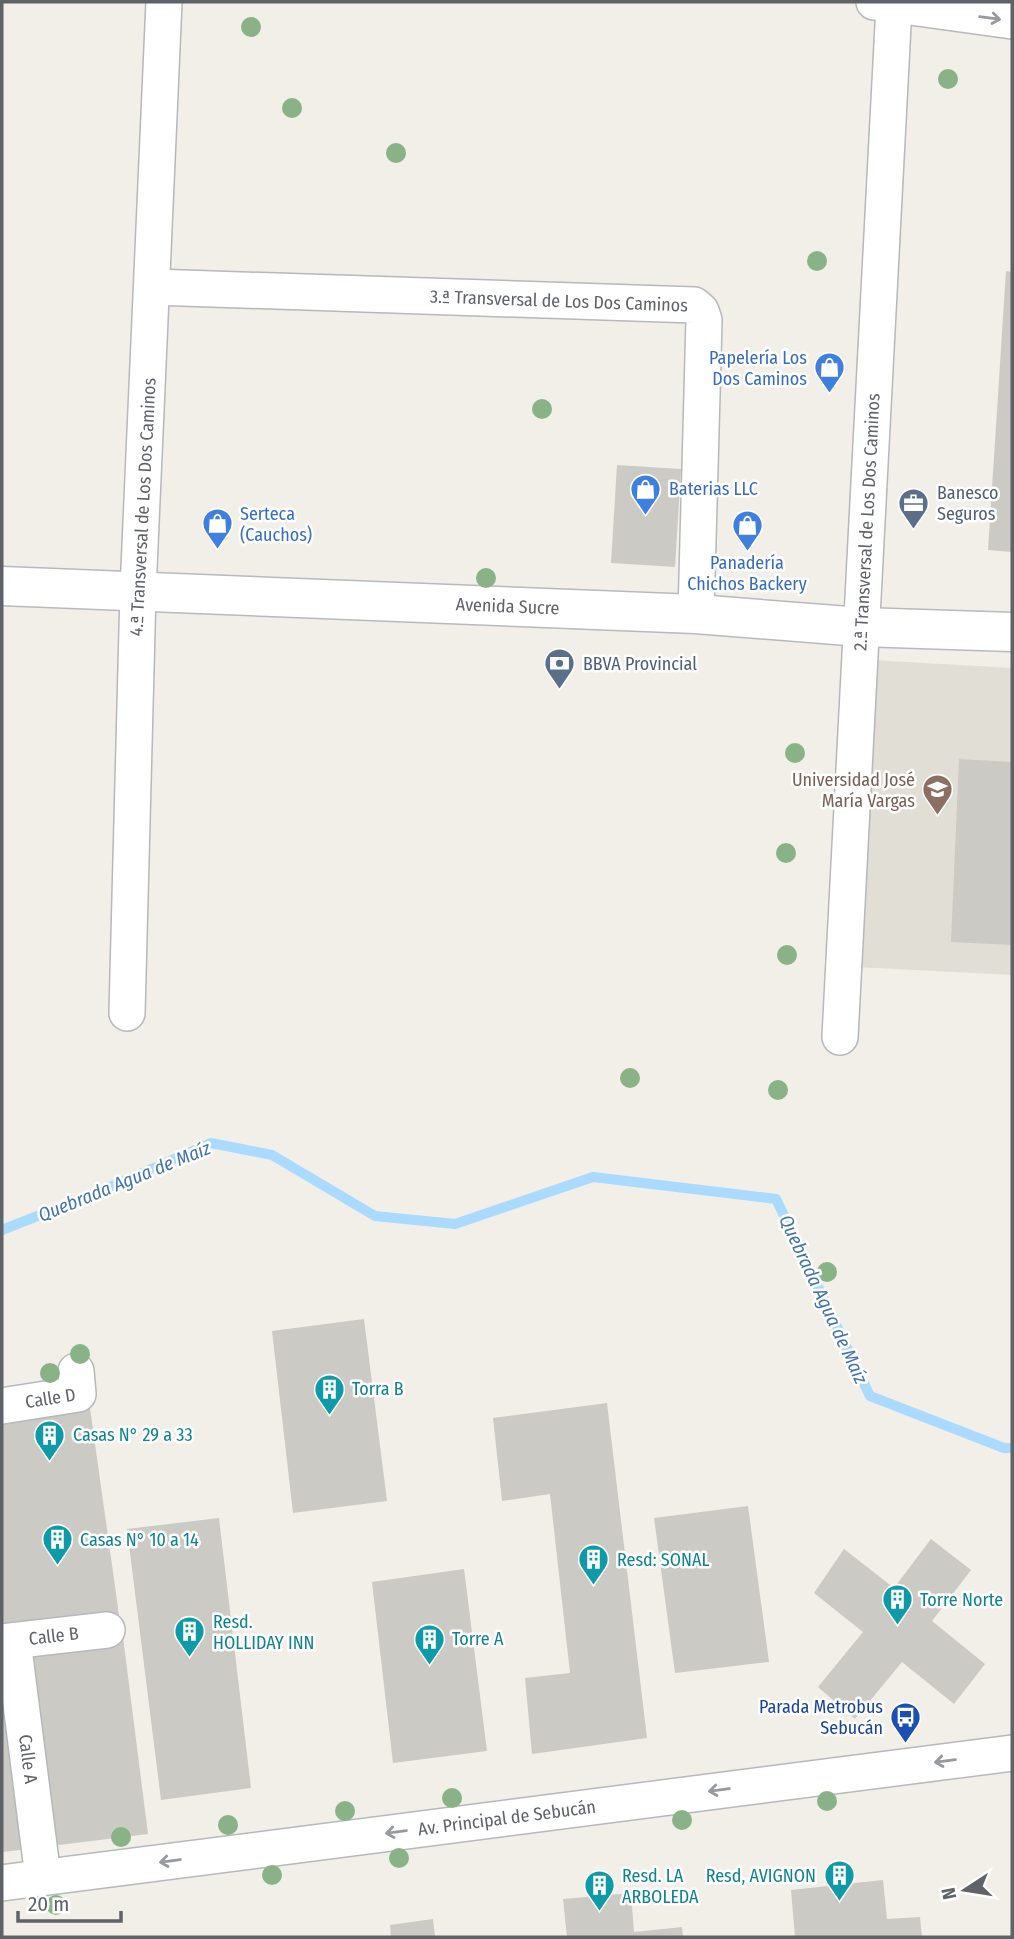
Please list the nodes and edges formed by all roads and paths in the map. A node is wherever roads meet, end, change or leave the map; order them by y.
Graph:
1 (164, 2) edge
2 (884, 4) edge
3 (1012, 21) edge
4 (153, 287) junction
5 (2, 586) edge
6 (138, 591) junction
7 (696, 614) junction
8 (861, 627) junction
9 (1012, 632) edge
10 (127, 1013) dead end
11 (840, 1037) dead end
12 (76, 1371) dead end
13 (2, 1406) edge
14 (107, 1630) dead end
15 (8, 1642) edge
16 (1012, 1753) edge
17 (43, 1877) junction
18 (2, 1883) edge

1 - 4 street, 4.ª Transversal de Los Dos Caminos
2 -> 3 street
2 - 8 street, 2.ª Transversal de Los Dos Caminos
4 - 6 street, 4.ª Transversal de Los Dos Caminos
4 - 7 street, 3.ª Transversal de Los Dos Caminos
5 - 6 main road, Avenida Sucre
6 - 7 main road, Avenida Sucre
6 - 10 street, 4.ª Transversal de Los Dos Caminos
7 - 8 main road, Avenida Sucre
8 - 9 main road, Avenida Sucre
8 - 11 street, 2.ª Transversal de Los Dos Caminos
12 - 13 street, Calle D
14 - 15 street, Calle B
15 - 17 street, Calle A
16 -> 17 street, Av. Principal de Sebucán
17 - 18 street, Av. Principal de Sebucán

